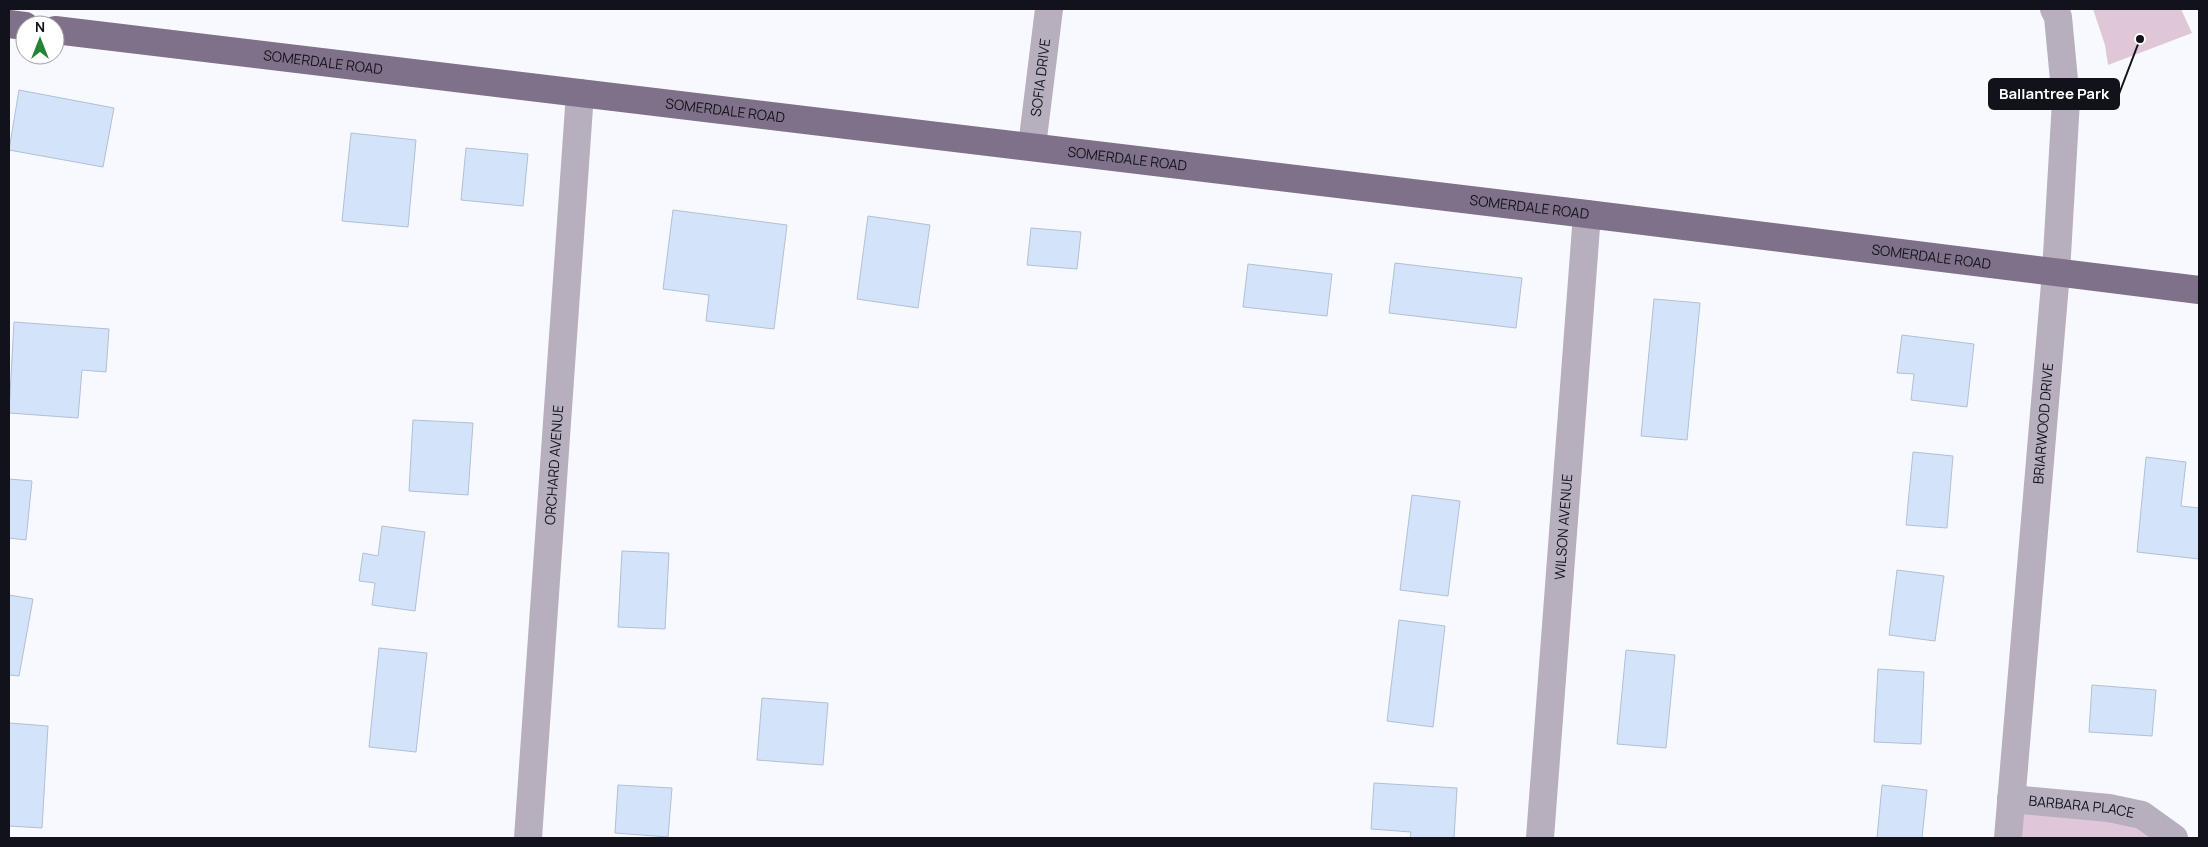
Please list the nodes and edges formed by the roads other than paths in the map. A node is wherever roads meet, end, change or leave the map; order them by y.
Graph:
1 (1049, 9) edge
2 (2054, 9) edge
3 (65, 31) edge
4 (580, 93) junction
5 (1032, 146) junction
6 (1587, 214) junction
7 (2056, 272) junction
8 (2199, 290) edge
9 (2011, 799) junction
10 (528, 838) edge
11 (1540, 838) edge
12 (2008, 838) edge
13 (2174, 838) edge

1 - 5 street, SOFIA DRIVE
2 - 7 street, BRIARWOOD DRIVE
3 - 4 main road, SOMERDALE ROAD
4 - 5 main road, SOMERDALE ROAD
4 - 10 street, ORCHARD AVENUE
5 - 6 main road, SOMERDALE ROAD
6 - 7 main road, SOMERDALE ROAD
6 - 11 street, WILSON AVENUE
7 - 8 main road, SOMERDALE ROAD
7 - 9 street, BRIARWOOD DRIVE
9 - 12 street, BRIARWOOD DRIVE
9 - 13 street, BARBARA PLACE

